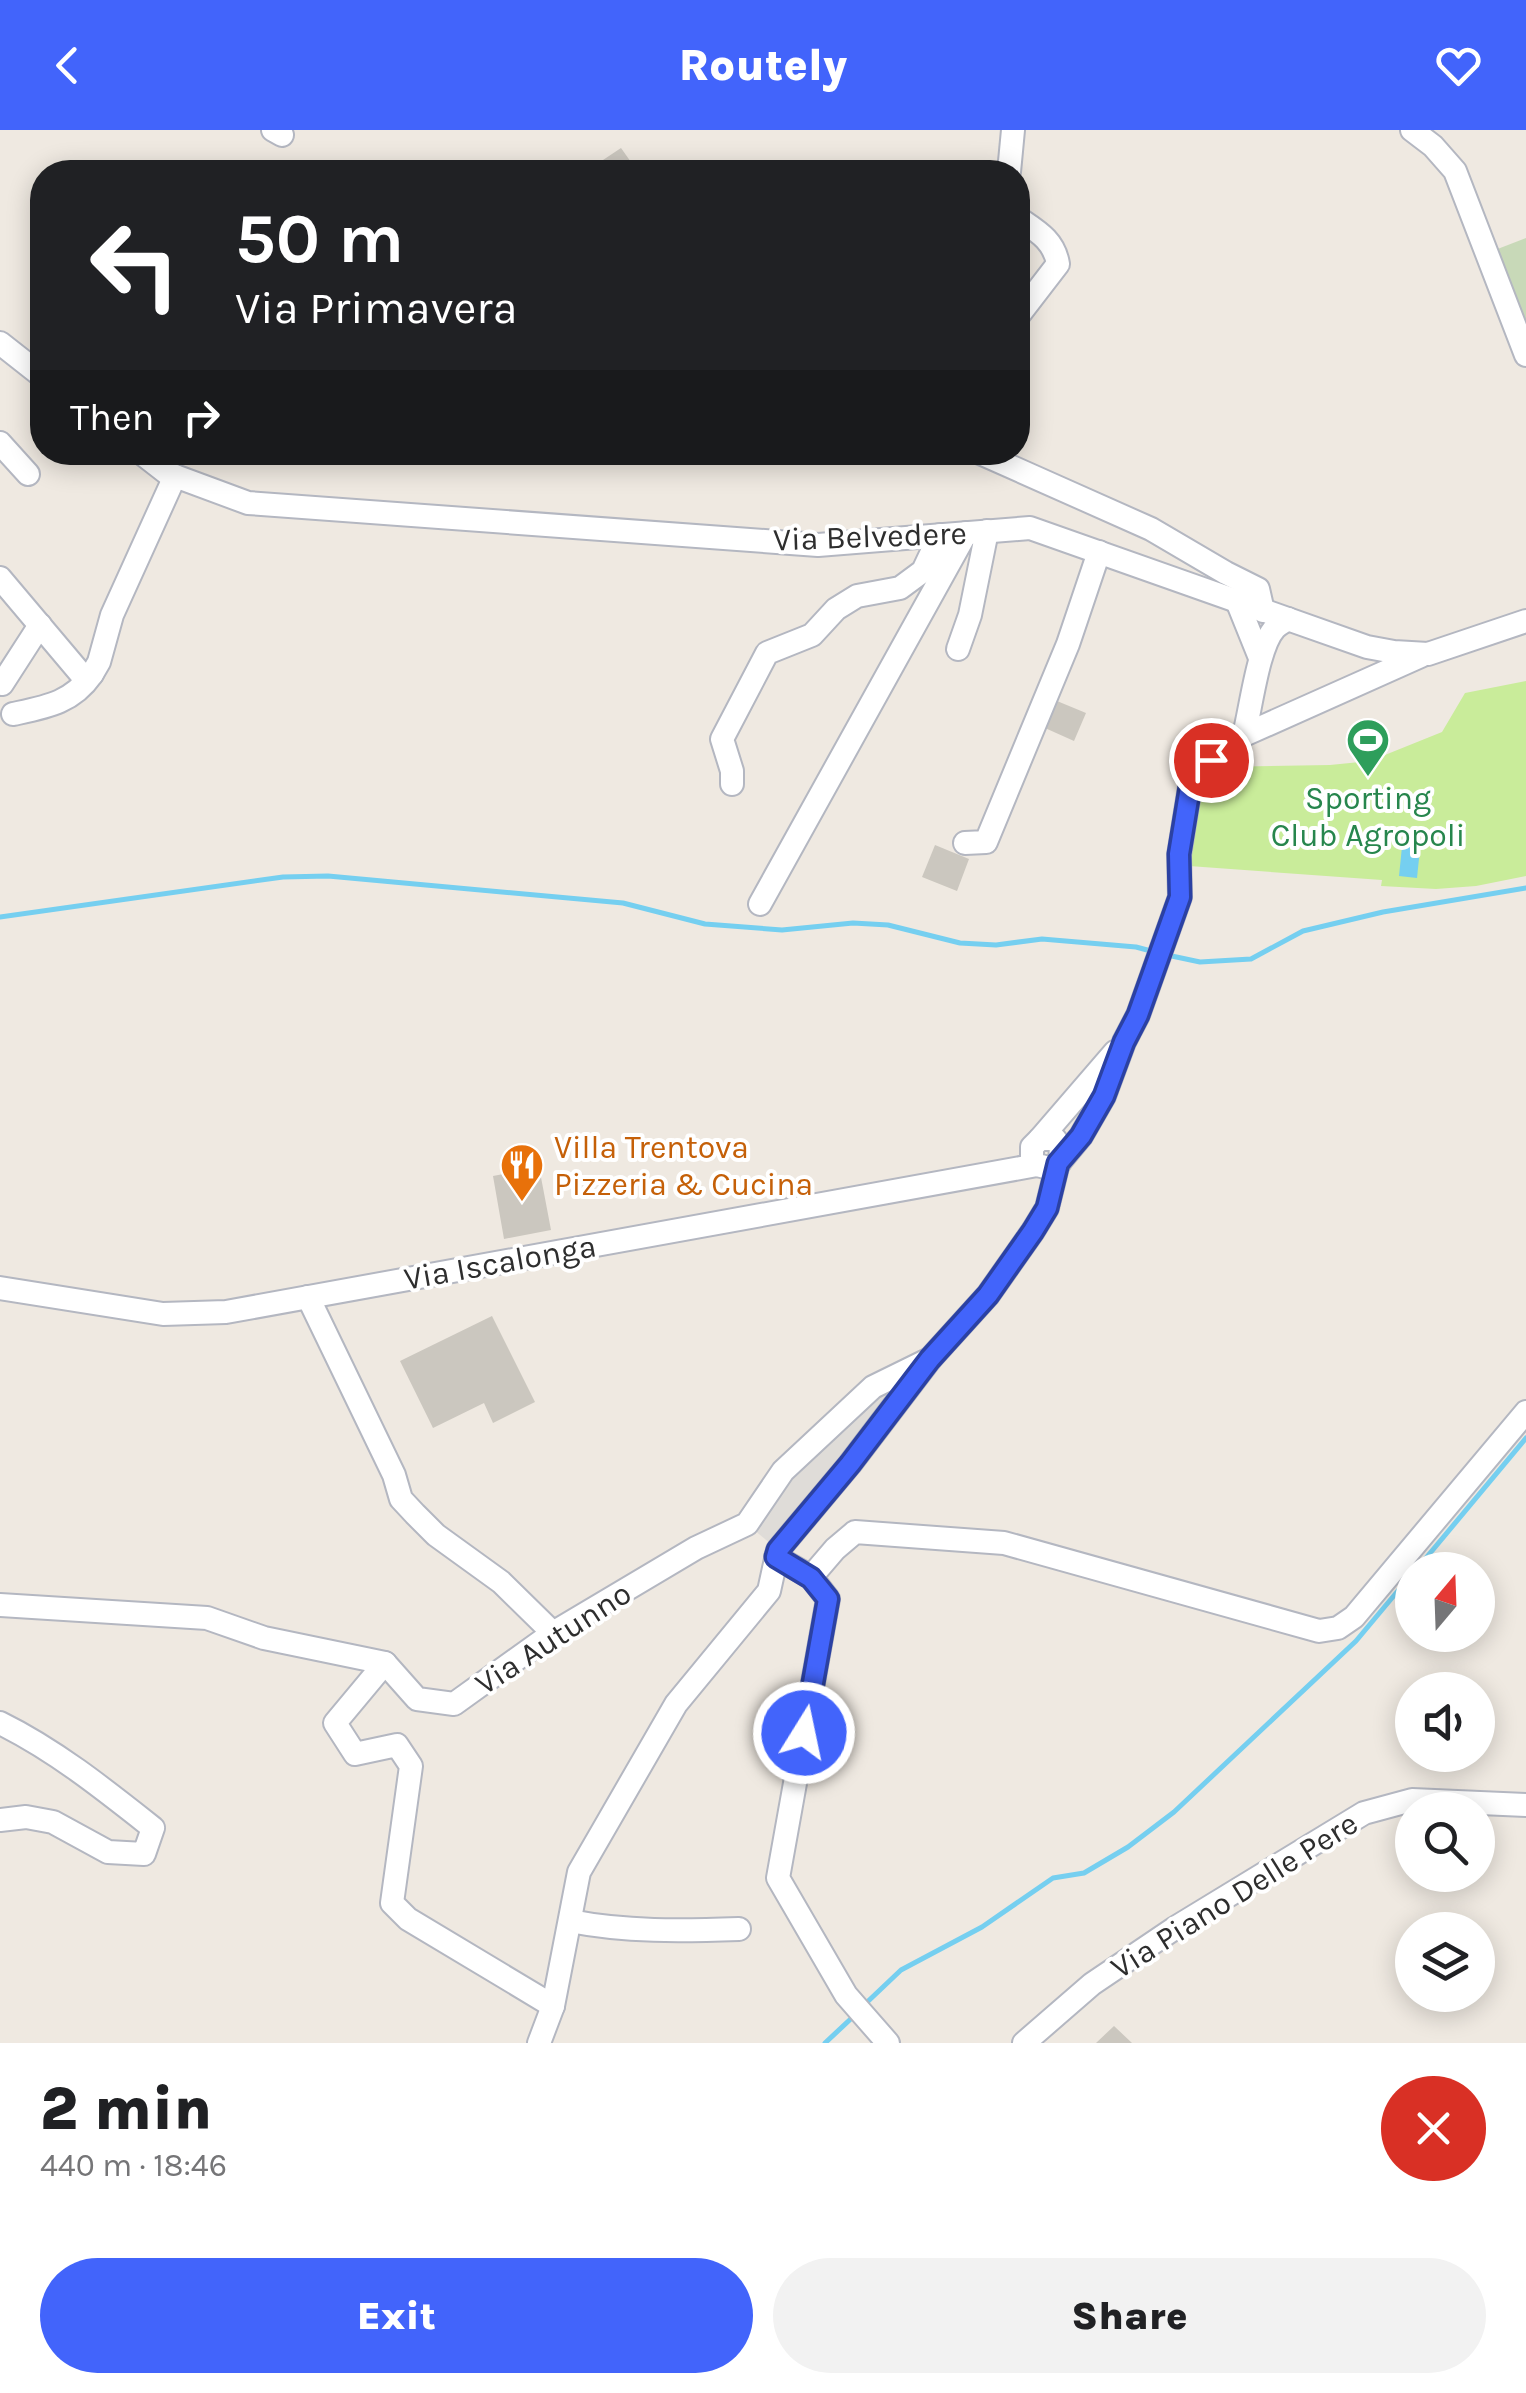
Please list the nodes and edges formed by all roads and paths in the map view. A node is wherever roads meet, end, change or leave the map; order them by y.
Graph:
1 (1013, 130) edge
2 (1412, 130) edge
3 (1010, 160) edge
4 (1030, 226) edge
5 (1030, 300) edge
6 (0, 343) edge
7 (1526, 355) edge
8 (30, 367) edge
9 (0, 444) edge
10 (156, 465) edge
11 (1007, 465) edge
12 (28, 474) dead end
13 (175, 476) junction
14 (977, 532) junction
15 (940, 535) junction
16 (1099, 552) junction
17 (0, 578) edge
18 (1237, 601) junction
19 (1263, 611) junction
20 (1288, 619) junction
21 (1526, 621) edge
22 (40, 624) junction
23 (958, 649) dead end
24 (1428, 654) junction
25 (1260, 658) junction
26 (92, 674) junction
27 (2, 684) edge
28 (13, 714) dead end
29 (1244, 734) junction
30 (732, 784) dead end
31 (965, 843) dead end
32 (760, 904) dead end
33 (1044, 1157) junction
34 (0, 1288) edge
35 (308, 1297) junction
36 (930, 1359) junction
37 (1526, 1412) edge
38 (747, 1524) junction
39 (777, 1554) junction
40 (811, 1578) junction
41 (0, 1605) edge
42 (553, 1633) junction
43 (386, 1663) junction
44 (0, 1723) edge
45 (1526, 1805) edge
46 (0, 1820) edge
47 (570, 1921) junction
48 (739, 1928) dead end
49 (552, 2006) junction
50 (539, 2043) edge
51 (888, 2043) edge
52 (1024, 2043) edge

1 - 3 street
2 - 7 street
4 - 5 street
6 - 8 street
9 - 12 street
10 - 13 street, Via Belvedere
11 - 19 street
13 - 15 street, Via Belvedere
13 - 26 street
14 - 15 street, Via Belvedere
14 - 16 street, Via Belvedere
14 - 23 street
14 - 32 street
15 - 30 street
16 - 18 street, Via Belvedere
16 - 31 street
17 - 22 street
18 - 19 street, Via Belvedere
18 - 25 street
19 - 20 street, Via Belvedere
20 - 24 street, Via Belvedere
20 - 25 street
21 - 24 street, Via Belvedere
22 - 26 street
22 - 27 street
24 - 29 street
25 - 29 street
26 - 28 street
29 - 33 street
33 - 35 street, Via Iscalonga
33 - 36 street
34 - 35 street, Via Iscalonga
35 - 42 street
36 - 38 street
36 - 39 street
37 - 40 street
38 - 39 street
38 - 42 street, Via Autunno
39 - 40 street
39 - 47 street
40 - 51 street
41 - 43 street
42 - 43 street, Via Autunno
43 - 49 street
44 - 46 street
45 - 52 street, Via Piano Delle Pere
47 - 48 street
47 - 49 street
49 - 50 street

